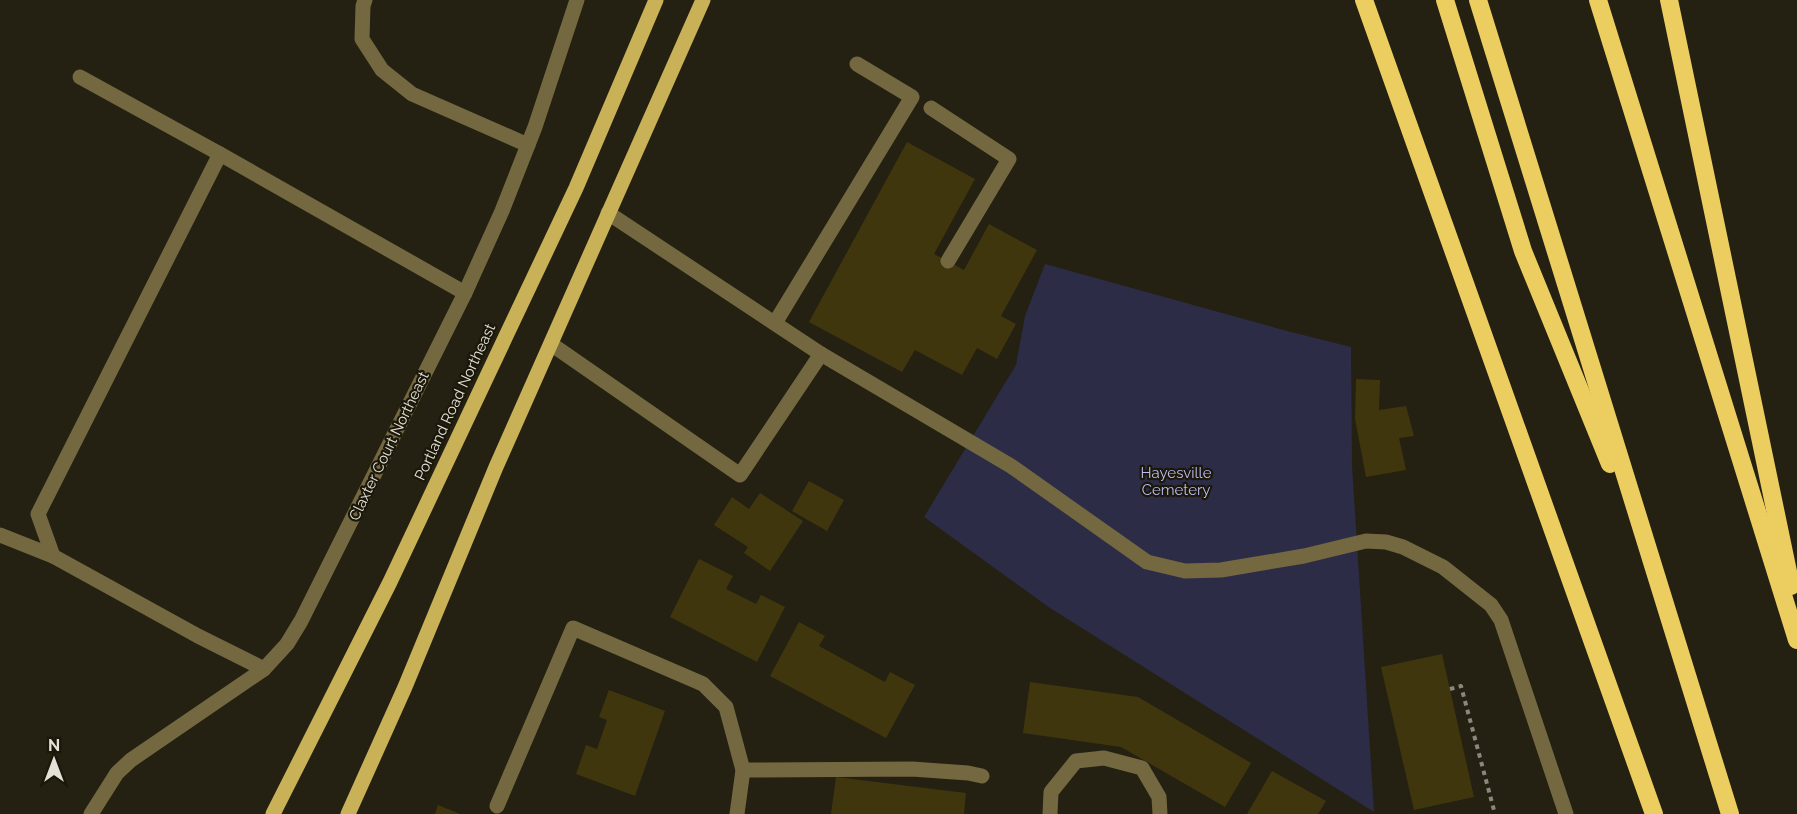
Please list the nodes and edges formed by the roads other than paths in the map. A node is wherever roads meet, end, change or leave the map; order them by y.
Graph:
1 (365, 0) edge
2 (577, 0) edge
3 (657, 0) edge
4 (703, 0) edge
5 (1364, 0) edge
6 (1445, 0) edge
7 (1478, 0) edge
8 (1598, 0) edge
9 (1669, 0) edge
10 (857, 64) dead end
11 (80, 77) dead end
12 (931, 108) dead end
13 (528, 145) junction
14 (220, 154) junction
15 (608, 213) junction
16 (948, 261) dead end
17 (465, 293) junction
18 (775, 323) junction
19 (550, 344) junction
20 (821, 354) junction
21 (0, 535) edge
22 (53, 556) junction
23 (1655, 574) junction
24 (1797, 615) edge
25 (1797, 640) edge
26 (264, 669) junction
27 (743, 770) junction
28 (982, 776) dead end
29 (497, 806) dead end
30 (91, 814) edge
31 (273, 814) edge
32 (348, 814) edge
33 (737, 814) edge
34 (1050, 814) edge
35 (1160, 814) edge
36 (1566, 814) edge
37 (1654, 814) edge
38 (1730, 814) edge

1 - 13 street
2 - 13 street, Claxter Court Northeast
3 - 31 main road, Portland Road Northeast
4 - 15 main road
5 - 37 highway
6 - 23 highway
7 - 23 highway
8 - 25 highway
9 - 24 highway
10 - 18 street
11 - 14 street
12 - 16 street
13 - 17 street, Claxter Court Northeast
14 - 17 street
14 - 22 street
15 - 18 street
15 - 19 main road
17 - 26 street, Claxter Court Northeast
18 - 20 street
19 - 20 street
19 - 32 main road
20 - 36 street
21 - 22 street
22 - 26 street
23 - 38 highway
26 - 30 street, Claxter Court Northeast
27 - 28 street
27 - 29 street
27 - 33 street
34 - 35 street

